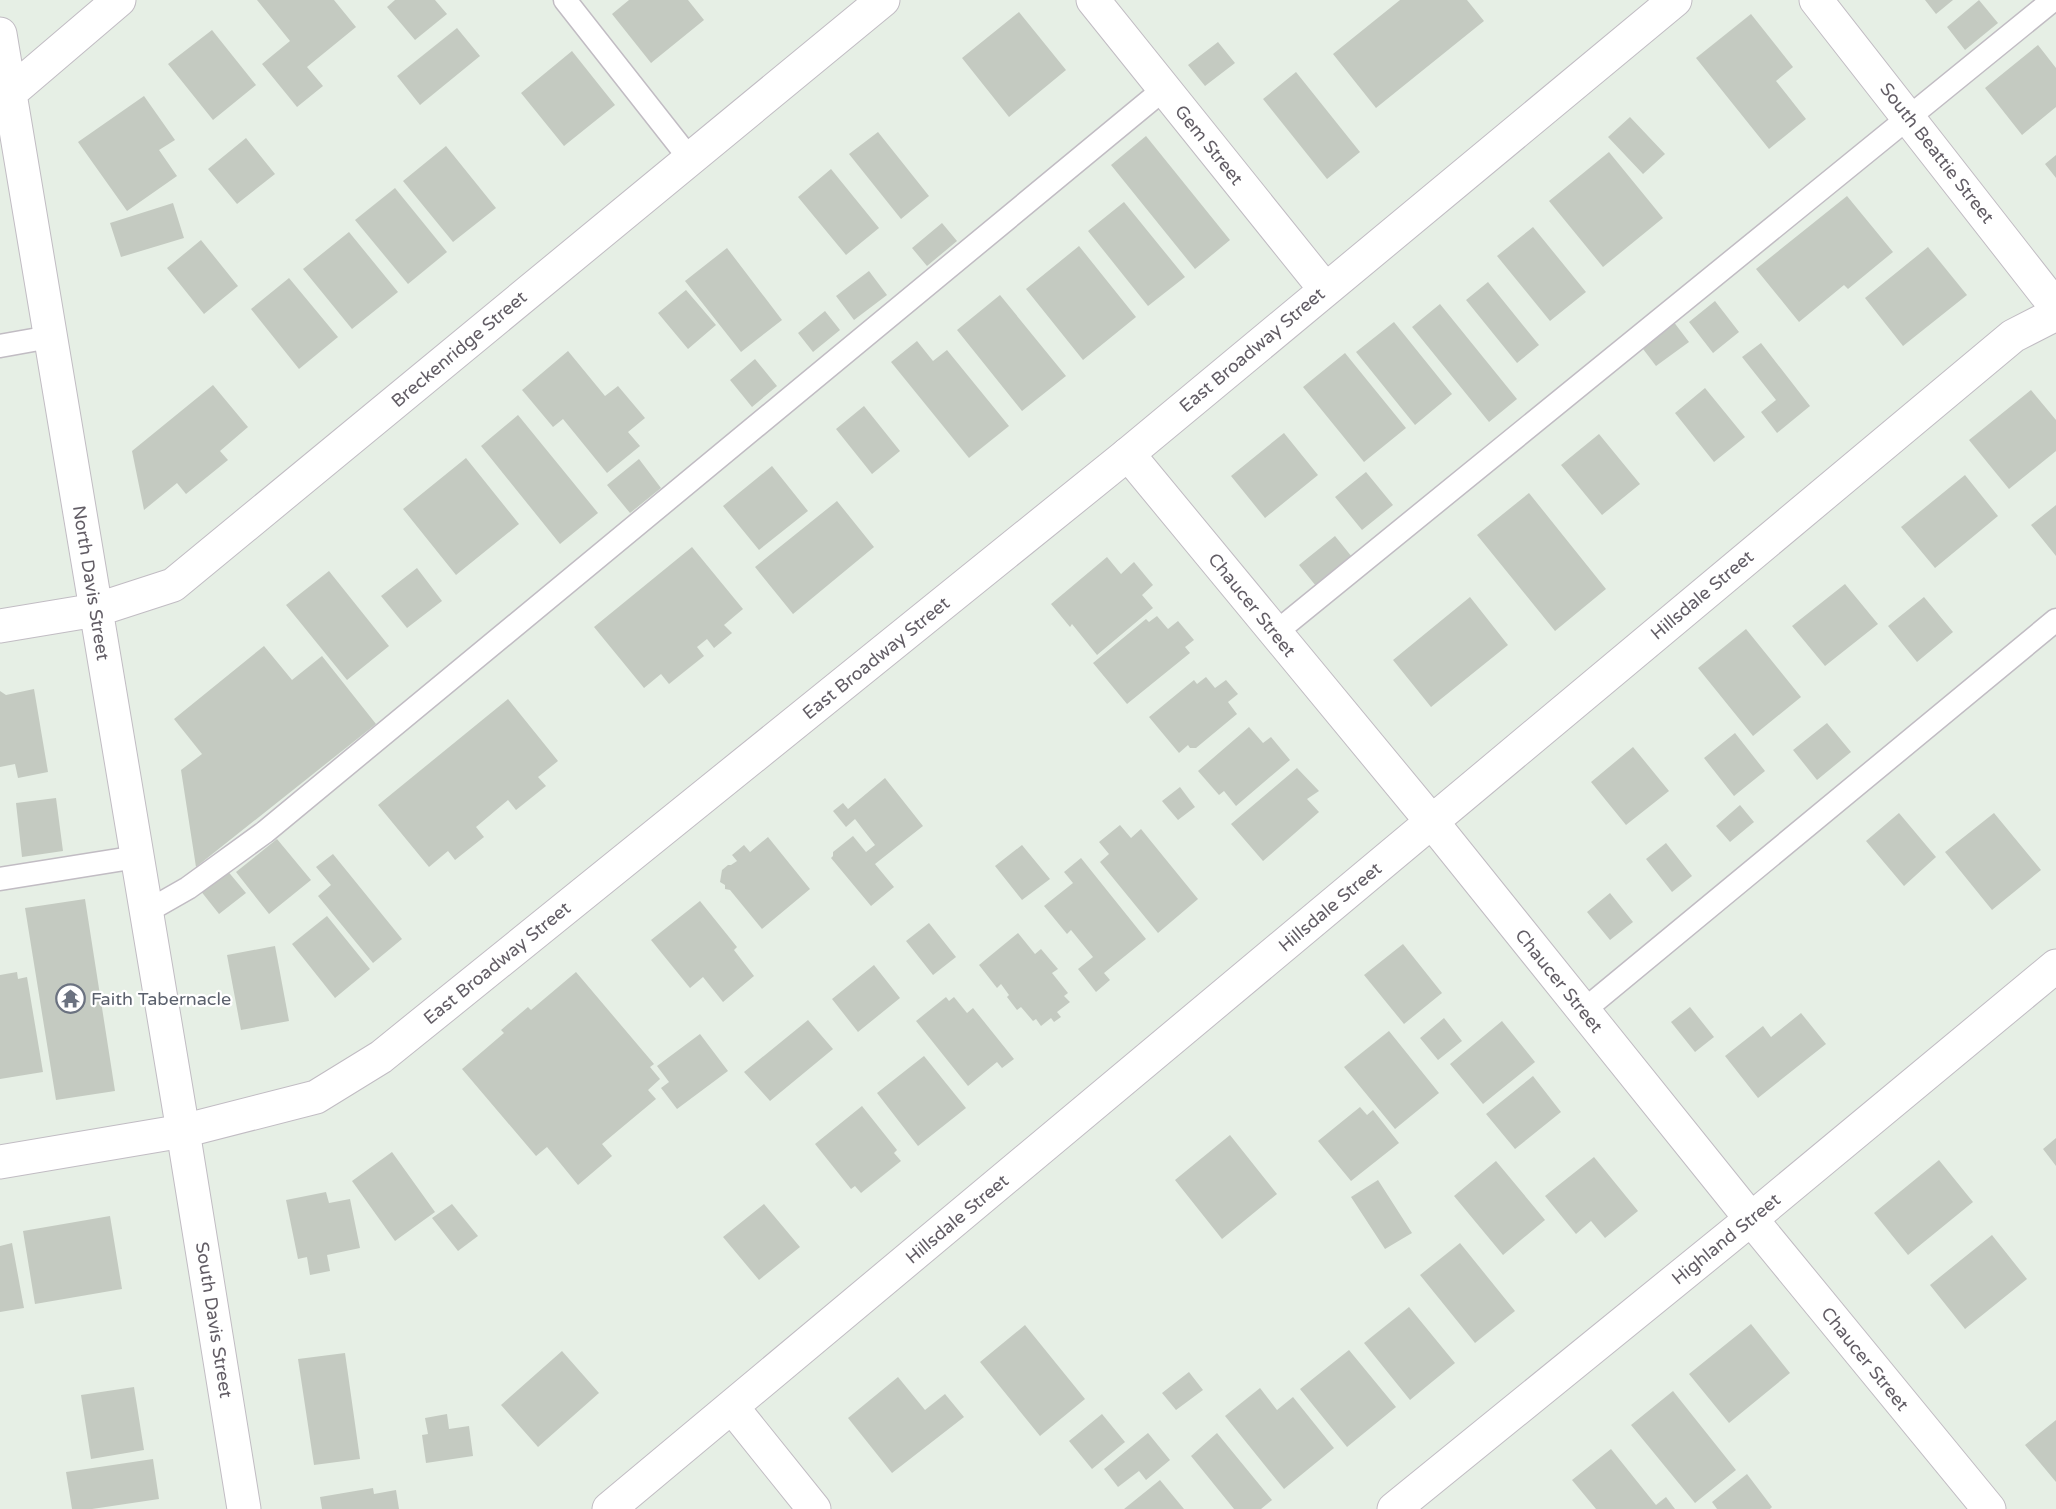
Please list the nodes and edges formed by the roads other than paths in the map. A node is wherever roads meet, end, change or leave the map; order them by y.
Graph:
1 (119, 0) edge
2 (565, 0) edge
3 (883, 0) edge
4 (1093, 0) edge
5 (1675, 0) edge
6 (1816, 0) edge
7 (2052, 0) edge
8 (0, 34) edge
9 (1164, 89) junction
10 (5, 94) edge
11 (1909, 116) junction
12 (690, 159) junction
13 (1325, 290) junction
14 (2056, 307) edge
15 (2056, 314) edge
16 (50, 337) junction
17 (0, 346) edge
18 (1128, 454) junction
19 (96, 610) junction
20 (2056, 620) edge
21 (0, 626) edge
22 (1275, 633) junction
23 (1432, 822) junction
24 (137, 857) junction
25 (0, 879) edge
26 (146, 912) junction
27 (2056, 966) edge
28 (1583, 1011) junction
29 (183, 1131) junction
30 (0, 1162) edge
31 (1751, 1219) junction
32 (732, 1407) junction
33 (244, 1509) edge
34 (609, 1509) edge
35 (814, 1509) edge
36 (1394, 1509) edge
37 (1989, 1509) edge

1 - 10 street
2 - 12 lane
3 - 12 street, Breckenridge Street
4 - 9 street, Gem Street
5 - 13 street, East Broadway Street
6 - 11 street, South Beattie Street
7 - 11 lane
8 - 10 street, North Davis Street
9 - 13 street, Gem Street
9 - 26 lane
10 - 16 street, North Davis Street
11 - 14 street, South Beattie Street
11 - 22 lane
12 - 19 street, Breckenridge Street
13 - 18 street, East Broadway Street
15 - 23 street, Hillsdale Street
16 - 17 lane
16 - 19 street, North Davis Street
18 - 22 street, Chaucer Street
18 - 29 street, East Broadway Street
19 - 21 street, Breckenridge Street
19 - 24 street, North Davis Street
20 - 28 lane
22 - 23 street, Chaucer Street
23 - 28 street, Chaucer Street
23 - 32 street, Hillsdale Street
24 - 25 lane
24 - 26 street, North Davis Street
26 - 29 street, North Davis Street
27 - 31 street, Highland Street
28 - 31 street, Chaucer Street
29 - 30 street, East Broadway Street
29 - 33 street, South Davis Street
31 - 36 street, Highland Street
31 - 37 street, Chaucer Street
32 - 34 street, Hillsdale Street
32 - 35 street

